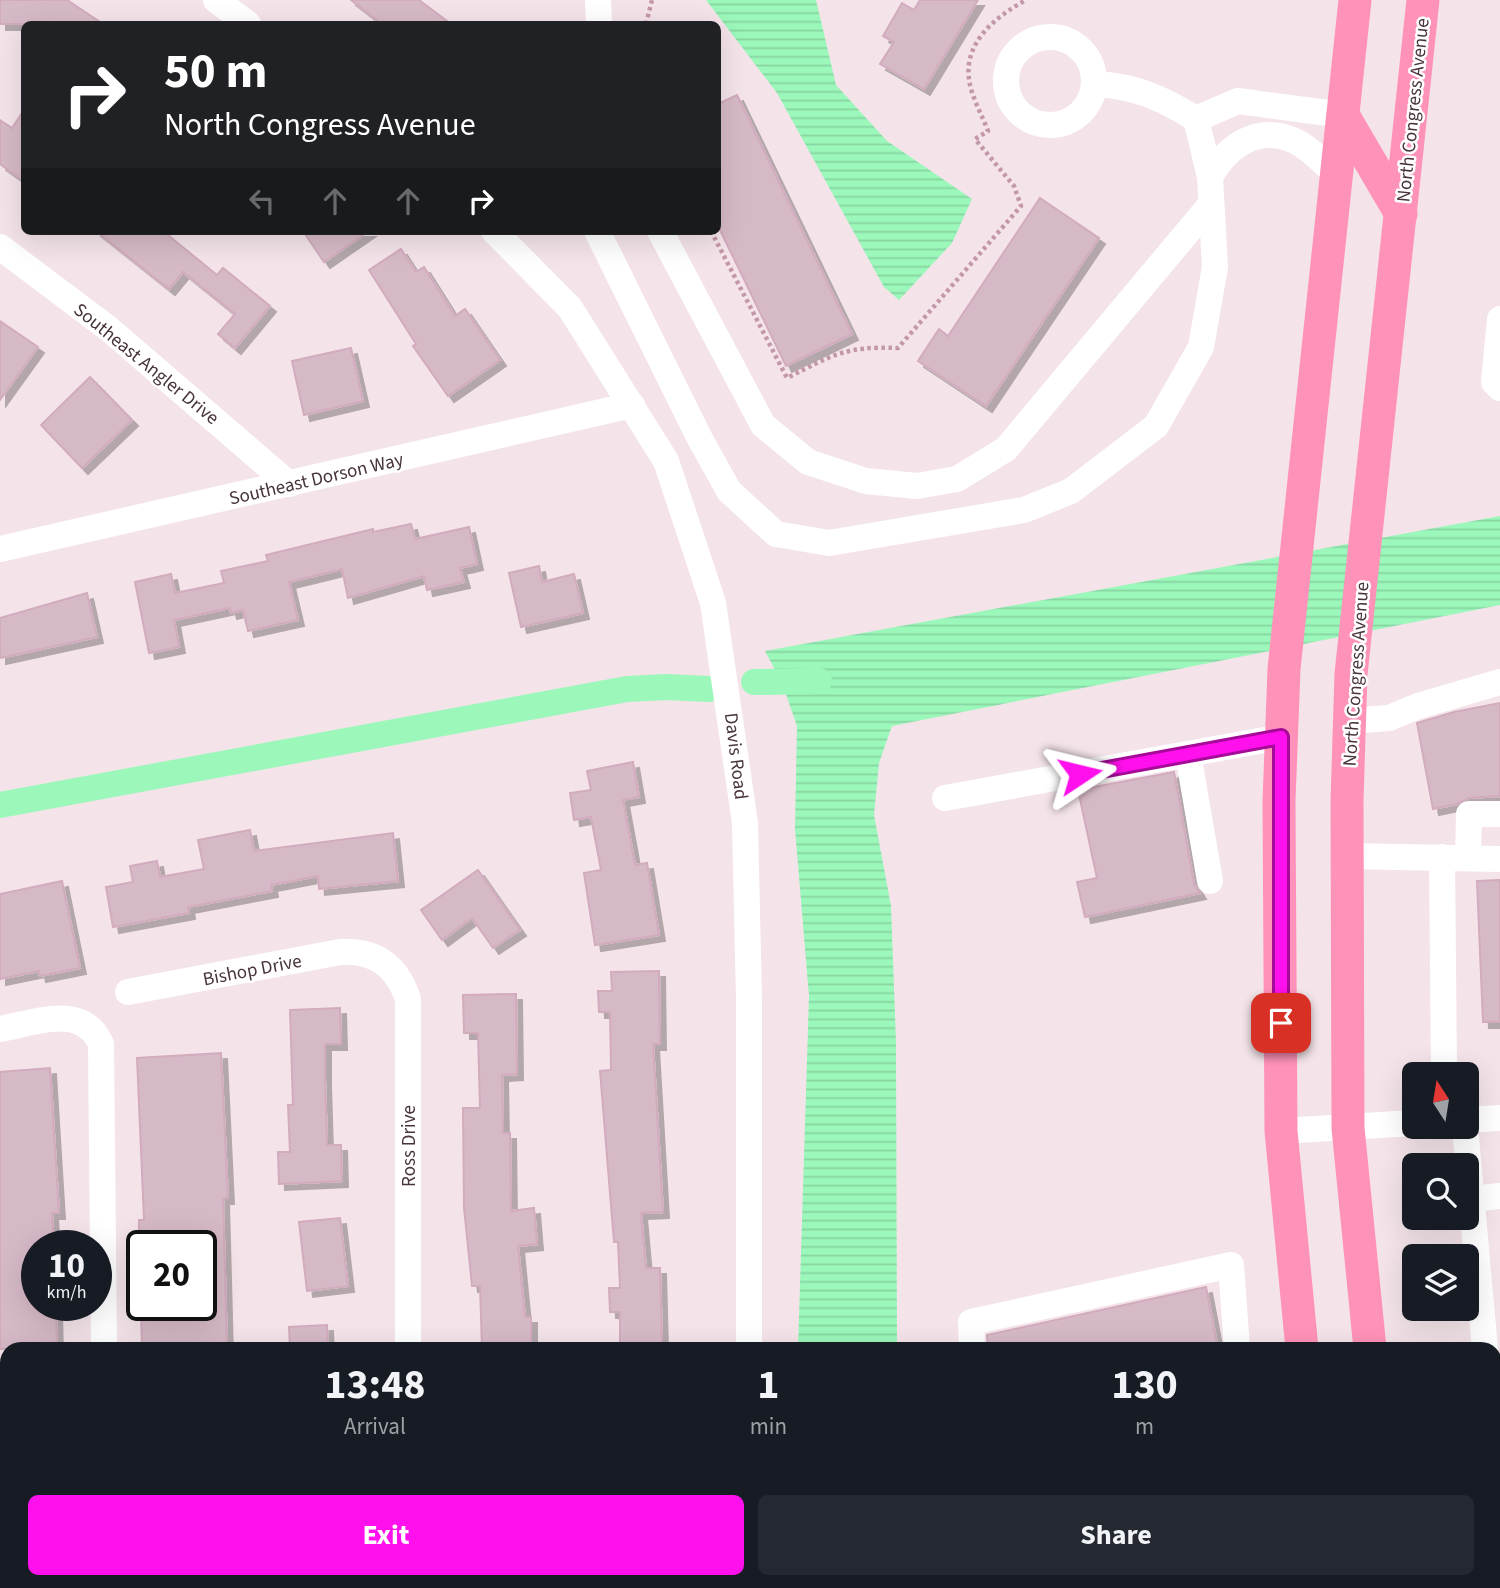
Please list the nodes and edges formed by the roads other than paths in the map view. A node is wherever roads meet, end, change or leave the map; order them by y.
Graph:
1 (216, 0) edge
2 (598, 0) edge
3 (1355, 0) edge
4 (1423, 0) edge
5 (244, 21) edge
6 (598, 21) edge
7 (1095, 84) dead end
8 (1223, 107) junction
9 (1343, 116) junction
10 (1196, 119) junction
11 (1235, 144) junction
12 (1337, 175) junction
13 (1210, 177) junction
14 (1212, 204) junction
15 (1401, 215) junction
16 (498, 235) edge
17 (599, 235) edge
18 (662, 235) edge
19 (0, 247) edge
20 (1500, 319) edge
21 (1500, 388) edge
22 (632, 405) junction
23 (289, 484) junction
24 (917, 486) junction
25 (923, 527) junction
26 (0, 549) edge
27 (1500, 682) edge
28 (1349, 721) junction
29 (1281, 737) junction
30 (1188, 754) junction
31 (945, 798) dead end
32 (1500, 814) edge
33 (1347, 856) junction
34 (1441, 857) junction
35 (1468, 858) junction
36 (1500, 859) edge
37 (1210, 881) dead end
38 (376, 956) joint
39 (128, 992) dead end
40 (0, 1029) edge
41 (1444, 1062) edge
42 (1500, 1118) edge
43 (1479, 1119) edge
44 (1402, 1125) edge
45 (1348, 1128) junction
46 (1281, 1131) junction
47 (1500, 1196) edge
48 (1479, 1198) edge
49 (1474, 1230) edge
50 (104, 1342) edge
51 (408, 1342) edge
52 (749, 1342) edge
53 (971, 1342) edge
54 (1236, 1342) edge
55 (1301, 1342) edge
56 (1369, 1342) edge
57 (1484, 1342) edge

1 - 5 street
2 - 6 street
3 - 9 main road
4 - 15 main road, North Congress Avenue
7 - 10 street
8 - 9 street
8 - 10 street
8 - 11 street
9 - 12 main road
9 - 15 main road
10 - 13 street
11 - 12 street
11 - 13 street
12 - 29 main road
13 - 14 street
14 - 24 street
14 - 25 street
15 - 28 main road, North Congress Avenue
16 - 22 street, Davis Road
17 - 25 street
18 - 24 street
19 - 23 street, Southeast Angler Drive
20 - 21 street
22 - 23 street, Southeast Dorson Way
22 - 52 street, Davis Road
23 - 26 street, Southeast Dorson Way
24 - 25 street
27 - 28 street
28 - 33 main road, North Congress Avenue
29 - 30 street
29 - 46 main road
30 - 31 street
30 - 37 street
32 - 35 street
33 - 34 street
33 - 45 main road, North Congress Avenue
34 - 35 street
34 - 41 street
35 - 36 street
38 - 39 street, Bishop Drive
38 - 51 street, Ross Drive
40 - 50 street
42 - 43 street
44 - 45 street
45 - 46 street
45 - 56 main road, North Congress Avenue
46 - 55 main road
47 - 48 street
49 - 57 street
53 - 54 street

